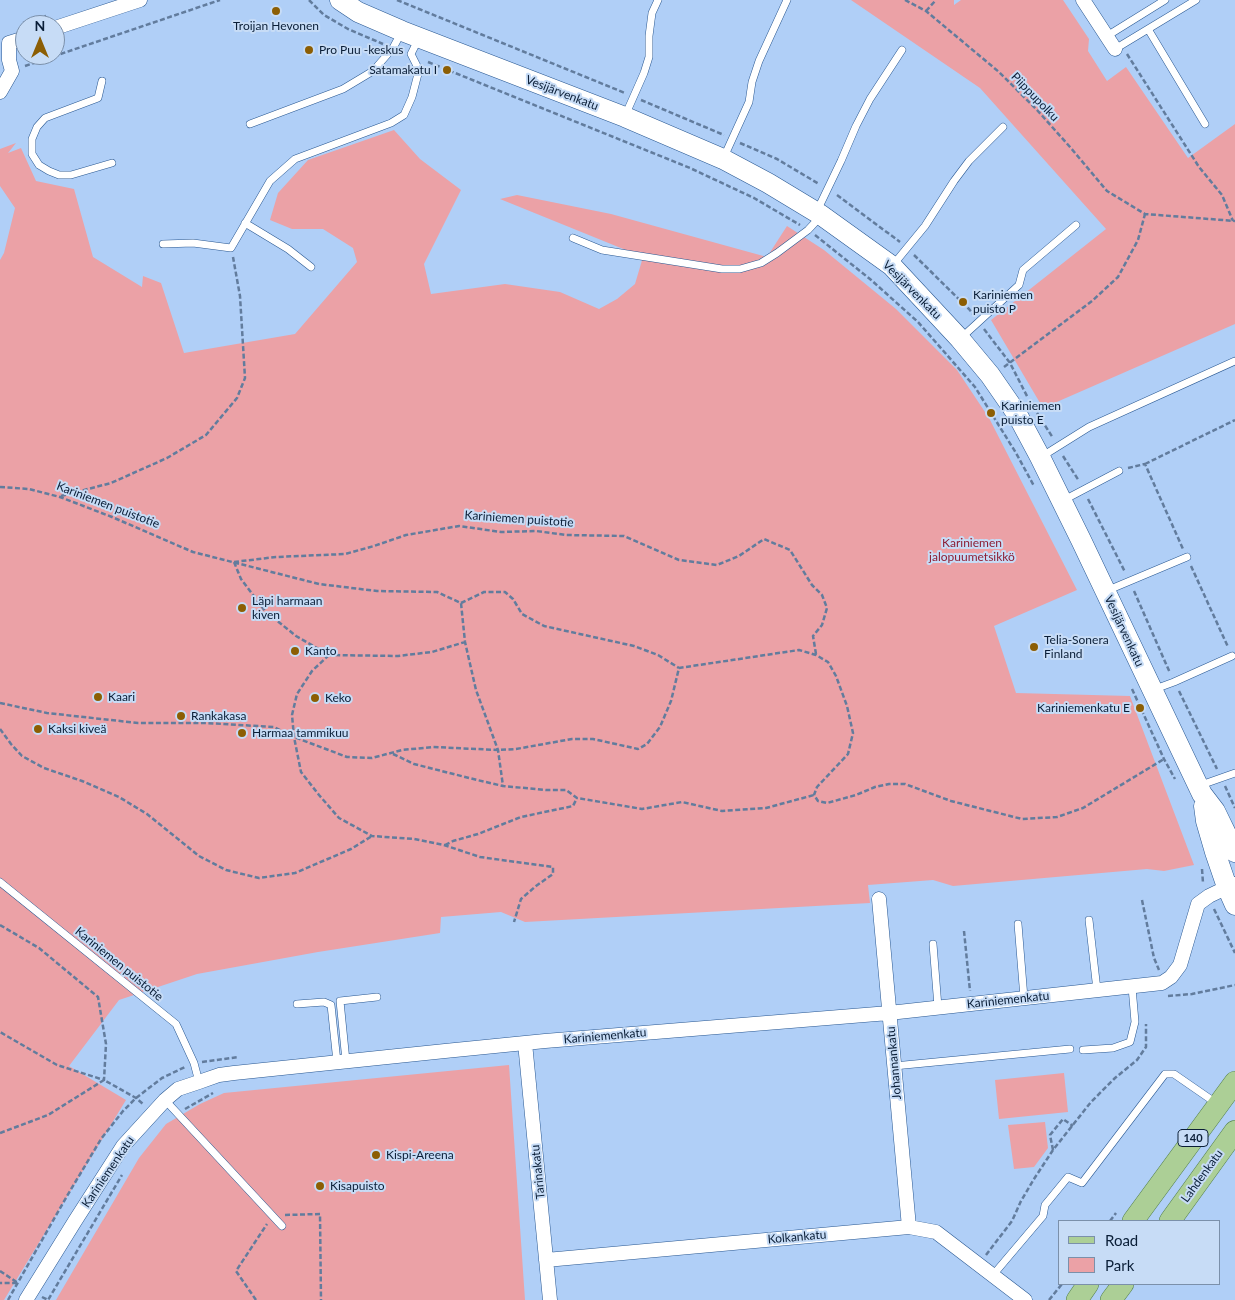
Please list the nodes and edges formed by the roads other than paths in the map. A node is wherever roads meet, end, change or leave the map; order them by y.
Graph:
1 (140, 0) edge
2 (340, 0) edge
3 (658, 0) edge
4 (787, 0) edge
5 (1083, 0) edge
6 (1165, 0) edge
7 (1196, 0) edge
8 (65, 25) edge
9 (1148, 29) junction
10 (1106, 36) junction
11 (15, 41) edge
12 (406, 42) junction
13 (1115, 49) joint
14 (902, 50) dead end
15 (102, 81) dead end
16 (0, 92) edge
17 (625, 117) junction
18 (250, 124) dead end
19 (1205, 124) dead end
20 (1002, 126) dead end
21 (724, 159) junction
22 (112, 162) dead end
23 (815, 219) junction
24 (245, 223) junction
25 (1076, 225) dead end
26 (573, 238) dead end
27 (163, 244) dead end
28 (892, 266) junction
29 (312, 267) dead end
30 (960, 339) junction
31 (1235, 361) edge
32 (1040, 458) junction
33 (1119, 471) dead end
34 (1062, 501) junction
35 (1187, 557) dead end
36 (1106, 592) junction
37 (1232, 656) dead end
38 (1152, 690) junction
39 (1235, 774) edge
40 (1200, 790) junction
41 (1235, 852) edge
42 (0, 882) edge
43 (1224, 889) edge
44 (879, 899) dead end
45 (1235, 906) edge
46 (1089, 920) dead end
47 (1018, 924) dead end
48 (933, 944) dead end
49 (1132, 987) junction
50 (1097, 990) junction
51 (377, 997) dead end
52 (1024, 998) junction
53 (297, 1004) dead end
54 (938, 1007) junction
55 (889, 1013) junction
56 (524, 1043) junction
57 (1070, 1049) dead end
58 (1082, 1050) dead end
59 (342, 1062) junction
60 (894, 1066) junction
61 (199, 1082) junction
62 (1235, 1082) edge
63 (166, 1100) junction
64 (1218, 1104) junction
65 (1235, 1131) edge
66 (1134, 1220) edge
67 (1171, 1220) edge
68 (282, 1226) dead end
69 (909, 1227) junction
70 (546, 1260) junction
71 (993, 1275) junction
72 (1087, 1285) edge
73 (1122, 1285) edge
74 (26, 1300) edge
75 (550, 1300) edge
76 (1025, 1300) edge
77 (1076, 1300) edge
78 (1111, 1300) edge

1 - 8 street
2 - 12 street, Vesijärvenkatu
3 - 17 lane
4 - 21 lane
5 - 10 street
6 - 10 lane
7 - 9 lane
9 - 13 lane
9 - 19 lane
10 - 13 street
11 - 16 street
12 - 17 street, Vesijärvenkatu
12 - 18 lane
12 - 24 lane
14 - 23 lane
15 - 22 lane
17 - 21 street, Vesijärvenkatu
20 - 28 lane
21 - 23 street, Vesijärvenkatu
23 - 26 lane
23 - 28 street, Vesijärvenkatu
24 - 27 lane
24 - 29 lane
25 - 30 lane
28 - 30 street, Vesijärvenkatu
30 - 32 street, Vesijärvenkatu
31 - 32 lane
32 - 34 street, Vesijärvenkatu
33 - 34 lane
34 - 36 street, Vesijärvenkatu
35 - 36 lane
36 - 38 street, Vesijärvenkatu
37 - 38 lane
38 - 40 street, Vesijärvenkatu
39 - 40 lane
40 - 41 street, Vesijärvenkatu
40 - 43 street, Vesijärvenkatu
42 - 61 lane, Kariniemen puistotie
43 - 45 street, Vesijärvenkatu
43 - 49 street, Kariniemenkatu
44 - 55 street, Johannankatu
46 - 50 lane
47 - 52 lane
48 - 54 lane
49 - 50 street, Kariniemenkatu
49 - 58 lane
50 - 52 street, Kariniemenkatu
51 - 59 lane
52 - 54 street, Kariniemenkatu
53 - 59 lane
54 - 55 street, Kariniemenkatu
55 - 56 street, Kariniemenkatu
55 - 60 street, Johannankatu
56 - 59 street, Kariniemenkatu
56 - 70 street, Tarinakatu
57 - 60 lane
59 - 61 street, Kariniemenkatu
60 - 69 street, Johannankatu
61 - 63 street, Kariniemenkatu
62 - 64 main road, 140
63 - 68 lane
63 - 74 street, Kariniemenkatu
64 - 66 main road, 140
64 - 71 lane
65 - 67 main road, Lahdenkatu / 140
69 - 70 street, Kolkankatu
69 - 71 street, Kolkankatu
70 - 75 street, Tarinakatu
71 - 76 street, Kolkankatu
72 - 77 main road
73 - 78 main road

